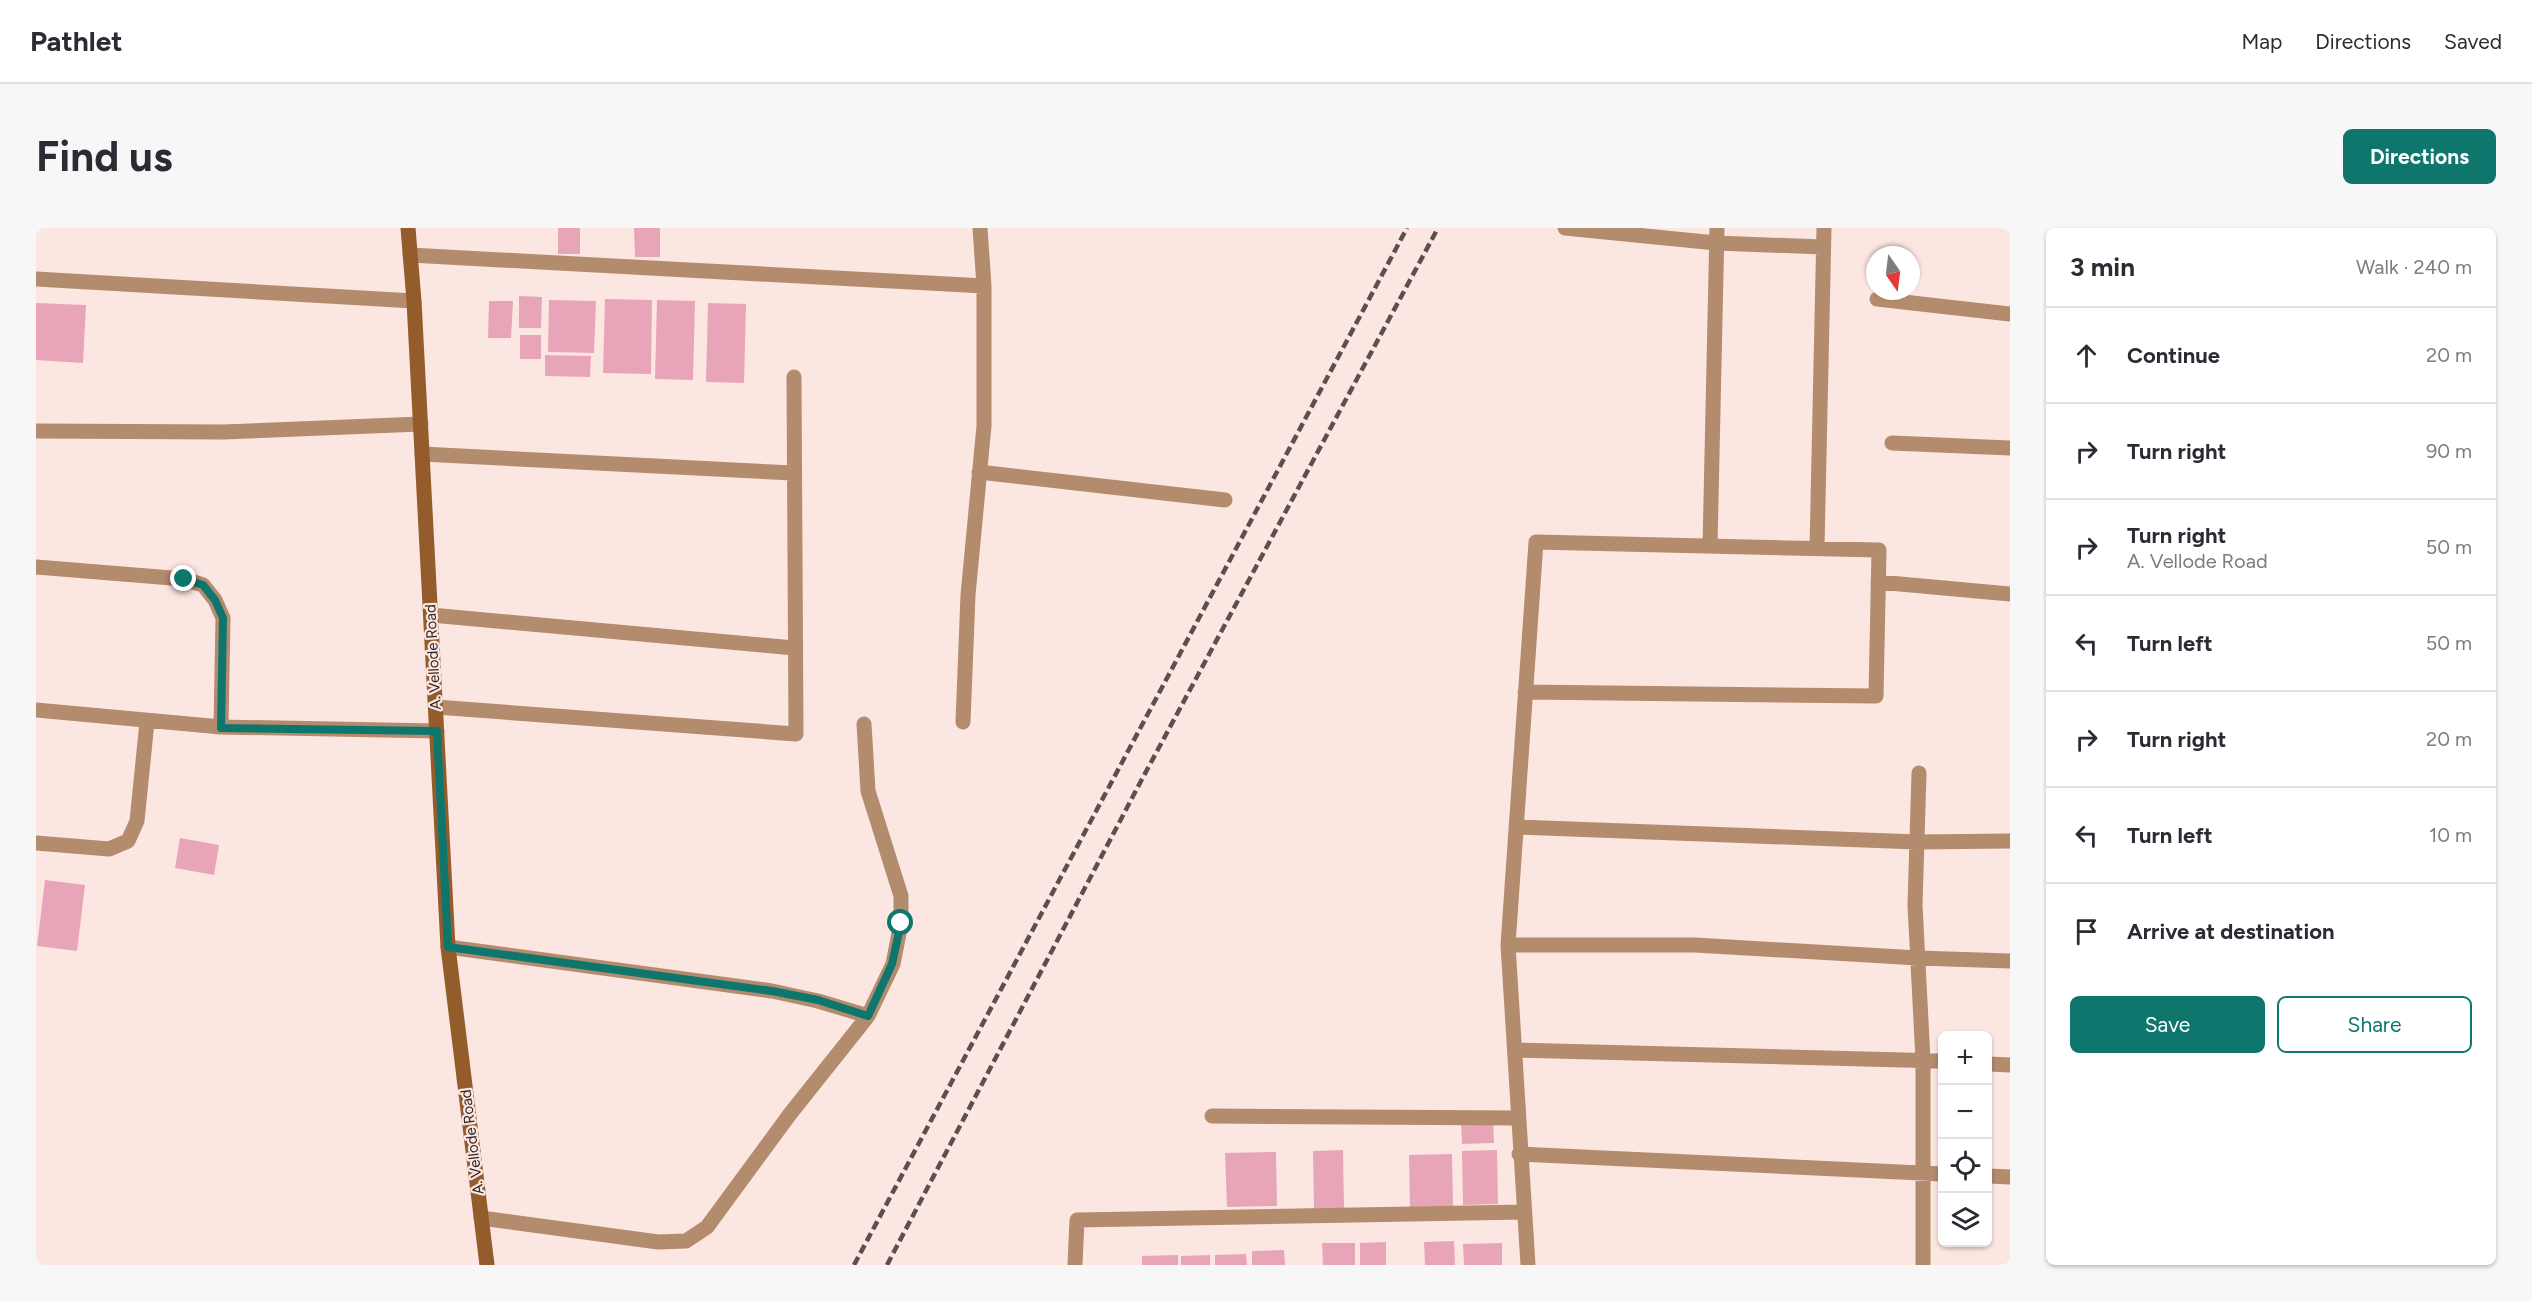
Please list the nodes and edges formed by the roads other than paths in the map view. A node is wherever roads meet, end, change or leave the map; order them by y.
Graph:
1 (408, 228) edge
2 (980, 228) edge
3 (1565, 228) edge
4 (1824, 228) edge
5 (1717, 236) edge
6 (1823, 247) junction
7 (410, 255) junction
8 (36, 279) edge
9 (984, 285) junction
10 (1894, 300) edge
11 (414, 301) junction
12 (2010, 314) edge
13 (794, 376) dead end
14 (421, 424) junction
15 (36, 430) edge
16 (1892, 443) dead end
17 (2010, 448) edge
18 (423, 454) junction
19 (979, 472) junction
20 (793, 473) junction
21 (1225, 501) dead end
22 (1710, 546) junction
23 (1817, 548) junction
24 (36, 567) edge
25 (1878, 582) junction
26 (2010, 594) edge
27 (431, 615) junction
28 (794, 648) junction
29 (1525, 692) junction
30 (436, 707) junction
31 (36, 710) edge
32 (147, 722) junction
33 (963, 722) dead end
34 (864, 724) dead end
35 (221, 728) junction
36 (437, 731) junction
37 (1919, 773) dead end
38 (1516, 826) junction
39 (2010, 841) edge
40 (1917, 842) junction
41 (36, 843) edge
42 (1508, 945) junction
43 (448, 947) junction
44 (1918, 958) junction
45 (2010, 961) edge
46 (868, 1016) junction
47 (1515, 1050) junction
48 (1923, 1060) junction
49 (1938, 1062) edge
50 (1992, 1064) edge
51 (2010, 1065) edge
52 (1212, 1116) dead end
53 (1518, 1118) junction
54 (1519, 1154) junction
55 (1922, 1174) junction
56 (1938, 1174) edge
57 (1992, 1176) edge
58 (2010, 1177) edge
59 (1524, 1212) junction
60 (481, 1218) junction
61 (487, 1265) edge
62 (1075, 1265) edge
63 (1528, 1265) edge
64 (1923, 1265) edge

1 - 7 main road, A. Vellode Road
2 - 9 street
3 - 5 street
4 - 6 street
5 - 6 street
5 - 22 street
6 - 23 street
7 - 9 street
7 - 11 main road, A. Vellode Road
8 - 11 street
9 - 19 street
10 - 12 street
11 - 14 main road, A. Vellode Road
13 - 20 street
14 - 15 street
14 - 18 main road, A. Vellode Road
16 - 17 street
18 - 20 street
18 - 27 main road, A. Vellode Road
19 - 21 street
19 - 33 street
20 - 28 street
22 - 23 street
22 - 29 street
23 - 25 street
24 - 35 street
25 - 26 street
25 - 29 street
27 - 28 street
27 - 30 main road, A. Vellode Road
28 - 30 street
29 - 38 street
30 - 36 main road, A. Vellode Road
31 - 32 street
32 - 35 street
32 - 41 street
34 - 46 street
35 - 36 street
36 - 43 main road, A. Vellode Road
37 - 40 street
38 - 40 street
38 - 42 street
39 - 40 street
40 - 44 street
42 - 44 street
42 - 47 street
43 - 46 street
43 - 60 main road, A. Vellode Road
44 - 45 street
44 - 48 street
46 - 60 street
47 - 48 street
47 - 53 street
48 - 49 street
48 - 55 street
50 - 51 street
52 - 53 street
53 - 54 street
54 - 55 street
54 - 59 street
55 - 56 street
55 - 64 street
57 - 58 street
59 - 62 street
59 - 63 street
60 - 61 main road, A. Vellode Road

